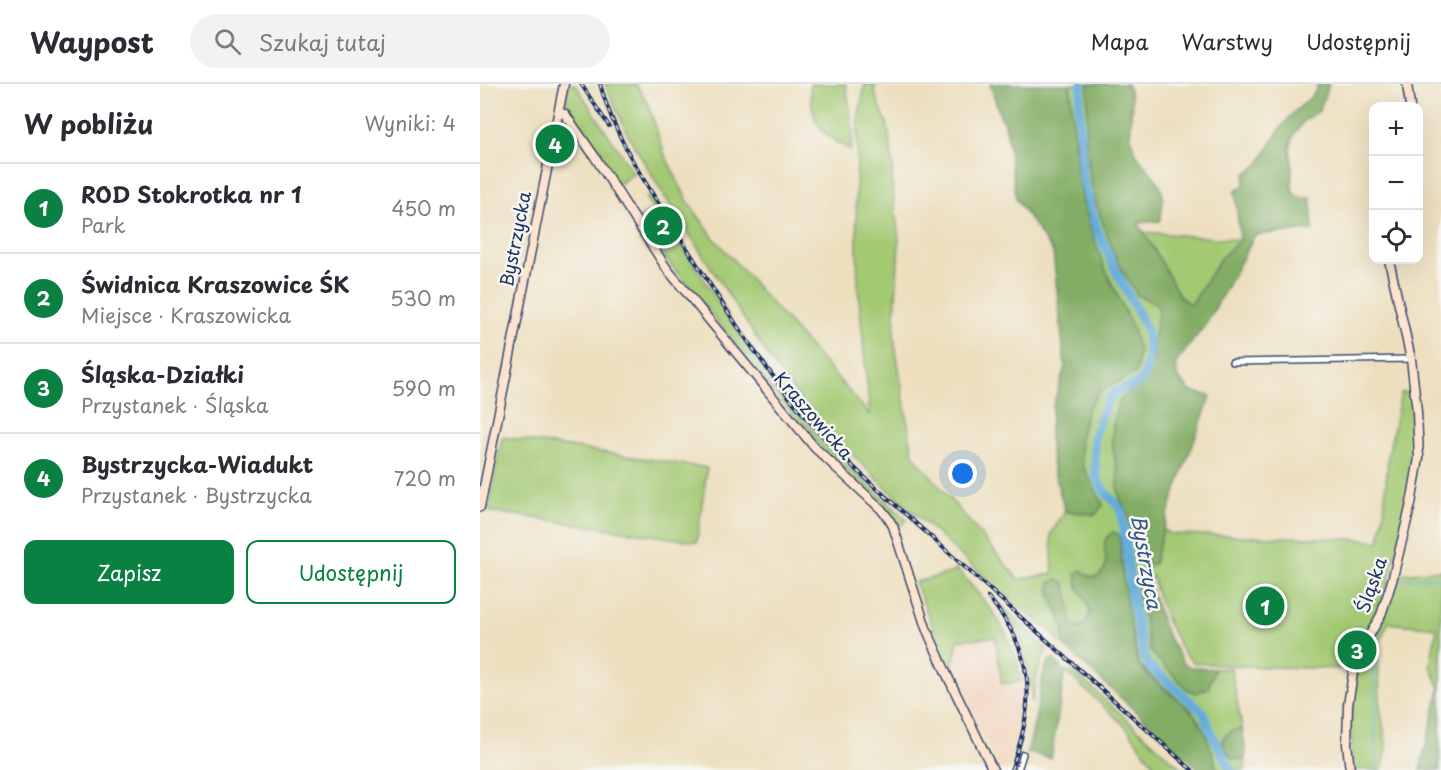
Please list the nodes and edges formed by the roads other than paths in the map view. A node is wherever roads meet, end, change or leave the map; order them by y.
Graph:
1 (564, 84) edge
2 (1407, 84) edge
3 (1409, 102) edge
4 (558, 113) junction
5 (1390, 264) edge
6 (1411, 359) junction
7 (1232, 362) dead end
8 (482, 487) edge
9 (480, 507) edge
10 (1023, 754) dead end
11 (993, 770) edge
12 (1018, 770) edge
13 (1350, 770) edge

1 - 4 street, Bystrzycka
2 - 3 street
4 - 8 street, Bystrzycka
4 - 11 street, Kraszowicka
5 - 6 street, Śląska
6 - 7 street
6 - 13 street, Śląska
8 - 9 street, Bystrzycka
10 - 12 street

